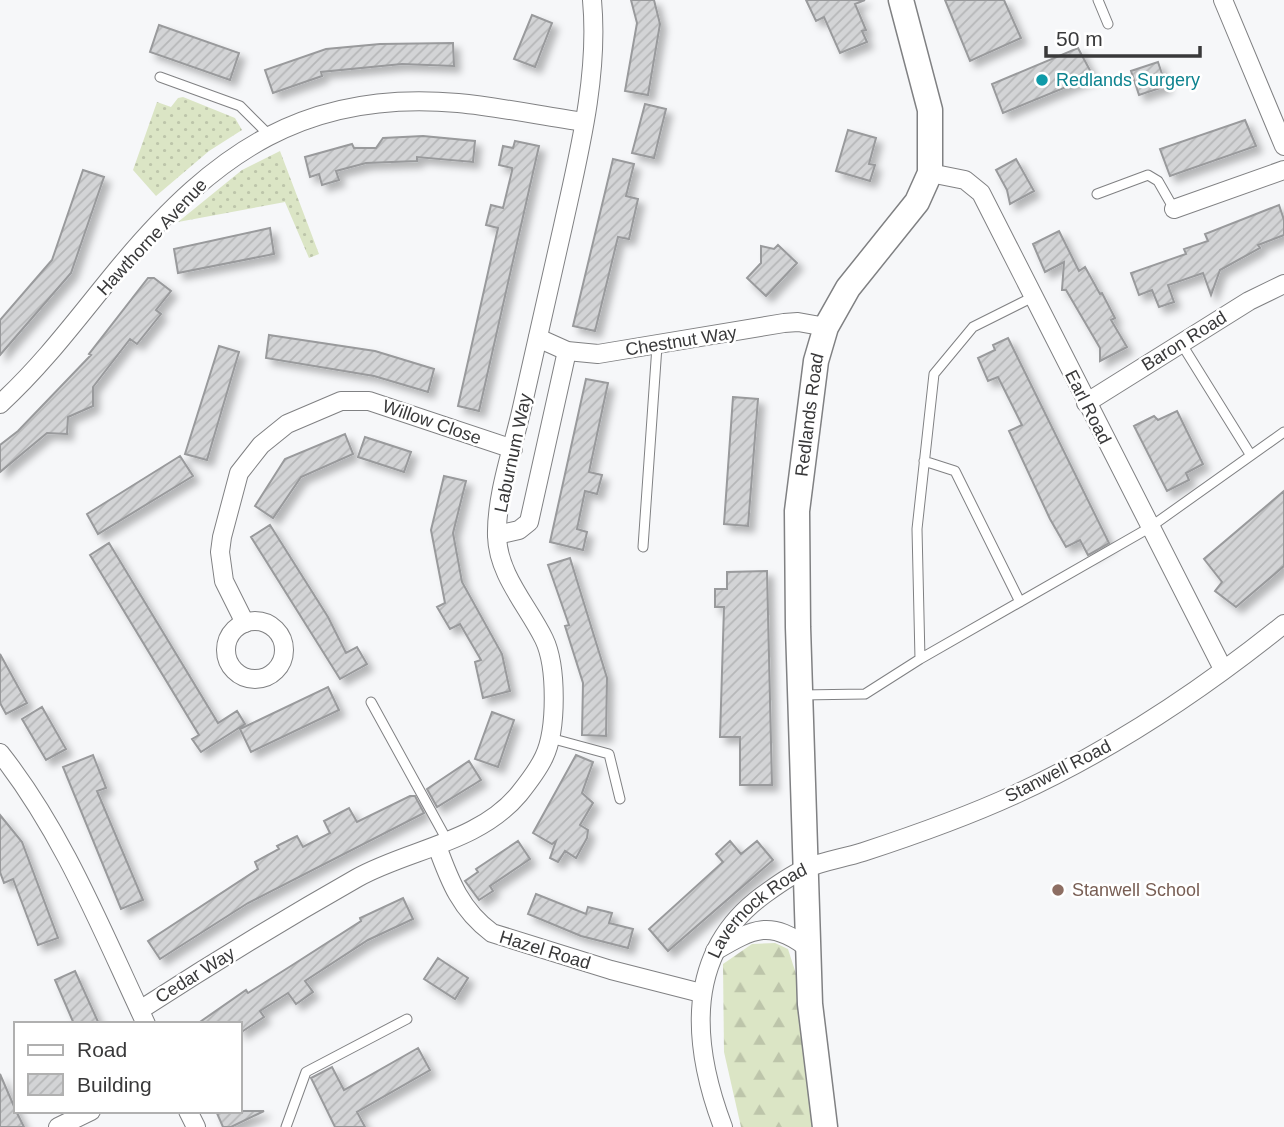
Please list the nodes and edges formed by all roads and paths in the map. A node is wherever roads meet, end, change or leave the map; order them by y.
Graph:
1 (592, 0) edge
2 (901, 0) edge
3 (1098, 0) edge
4 (1223, 0) edge
5 (1108, 23) dead end
6 (160, 77) dead end
7 (584, 122) junction
8 (269, 135) junction
9 (1284, 146) edge
10 (1284, 170) edge
11 (930, 173) junction
12 (1097, 194) dead end
13 (1174, 209) joint
14 (1284, 284) edge
15 (1033, 297) junction
16 (826, 327) junction
17 (538, 338) junction
18 (1181, 343) junction
19 (657, 346) junction
20 (568, 351) junction
21 (1086, 402) junction
22 (0, 404) edge
23 (1284, 432) edge
24 (513, 449) junction
25 (1250, 454) junction
26 (924, 461) junction
27 (1149, 528) junction
28 (497, 535) junction
29 (643, 547) dead end
30 (1020, 602) junction
31 (245, 623) dead end
32 (1284, 624) edge
33 (920, 659) junction
34 (1223, 669) junction
35 (800, 695) junction
36 (371, 702) dead end
37 (550, 738) junction
38 (0, 753) edge
39 (620, 799) dead end
40 (442, 844) junction
41 (807, 868) junction
42 (809, 948) junction
43 (712, 953) junction
44 (701, 993) junction
45 (143, 1017) edge
46 (407, 1019) dead end
47 (87, 1113) edge
48 (287, 1126) edge
49 (58, 1127) edge
50 (723, 1127) edge
51 (825, 1127) edge

1 - 7 street, Laburnum Way
2 - 11 main road, Redlands Road
3 - 5 lane
4 - 9 street
6 - 8 lane
7 - 8 street, Hawthorne Avenue
7 - 17 street, Laburnum Way
8 - 22 street, Hawthorne Avenue
10 - 13 street
11 - 15 street, Earl Road
11 - 16 main road, Redlands Road
12 - 13 lane
14 - 18 street, Baron Road
15 - 21 street, Earl Road
15 - 26 lane
16 - 19 street, Chestnut Way
16 - 35 main road, Redlands Road
17 - 20 street, Chestnut Way
17 - 24 street, Laburnum Way
18 - 21 street, Baron Road
18 - 25 lane
19 - 20 street, Chestnut Way
19 - 29 lane
20 - 28 street
21 - 27 street, Earl Road
23 - 25 lane
24 - 28 street, Laburnum Way
24 - 31 street, Willow Close
25 - 27 lane
26 - 30 lane
26 - 33 lane
27 - 30 lane
27 - 34 street, Earl Road
28 - 37 street, Laburnum Way
30 - 33 lane
32 - 34 street, Stanwell Road
33 - 35 lane
34 - 41 street, Stanwell Road
35 - 41 main road, Redlands Road
36 - 40 lane
37 - 39 lane
37 - 40 street, Laburnum Way
38 - 45 street, Cedar Way
40 - 44 street, Hazel Road
40 - 45 street, Cedar Way
41 - 42 main road, Lavernock Road
41 - 43 street, Lavernock Road
42 - 43 street
42 - 51 main road, Lavernock Road
43 - 44 street, Lavernock Road
44 - 50 street, Lavernock Road
46 - 48 lane
47 - 49 street

